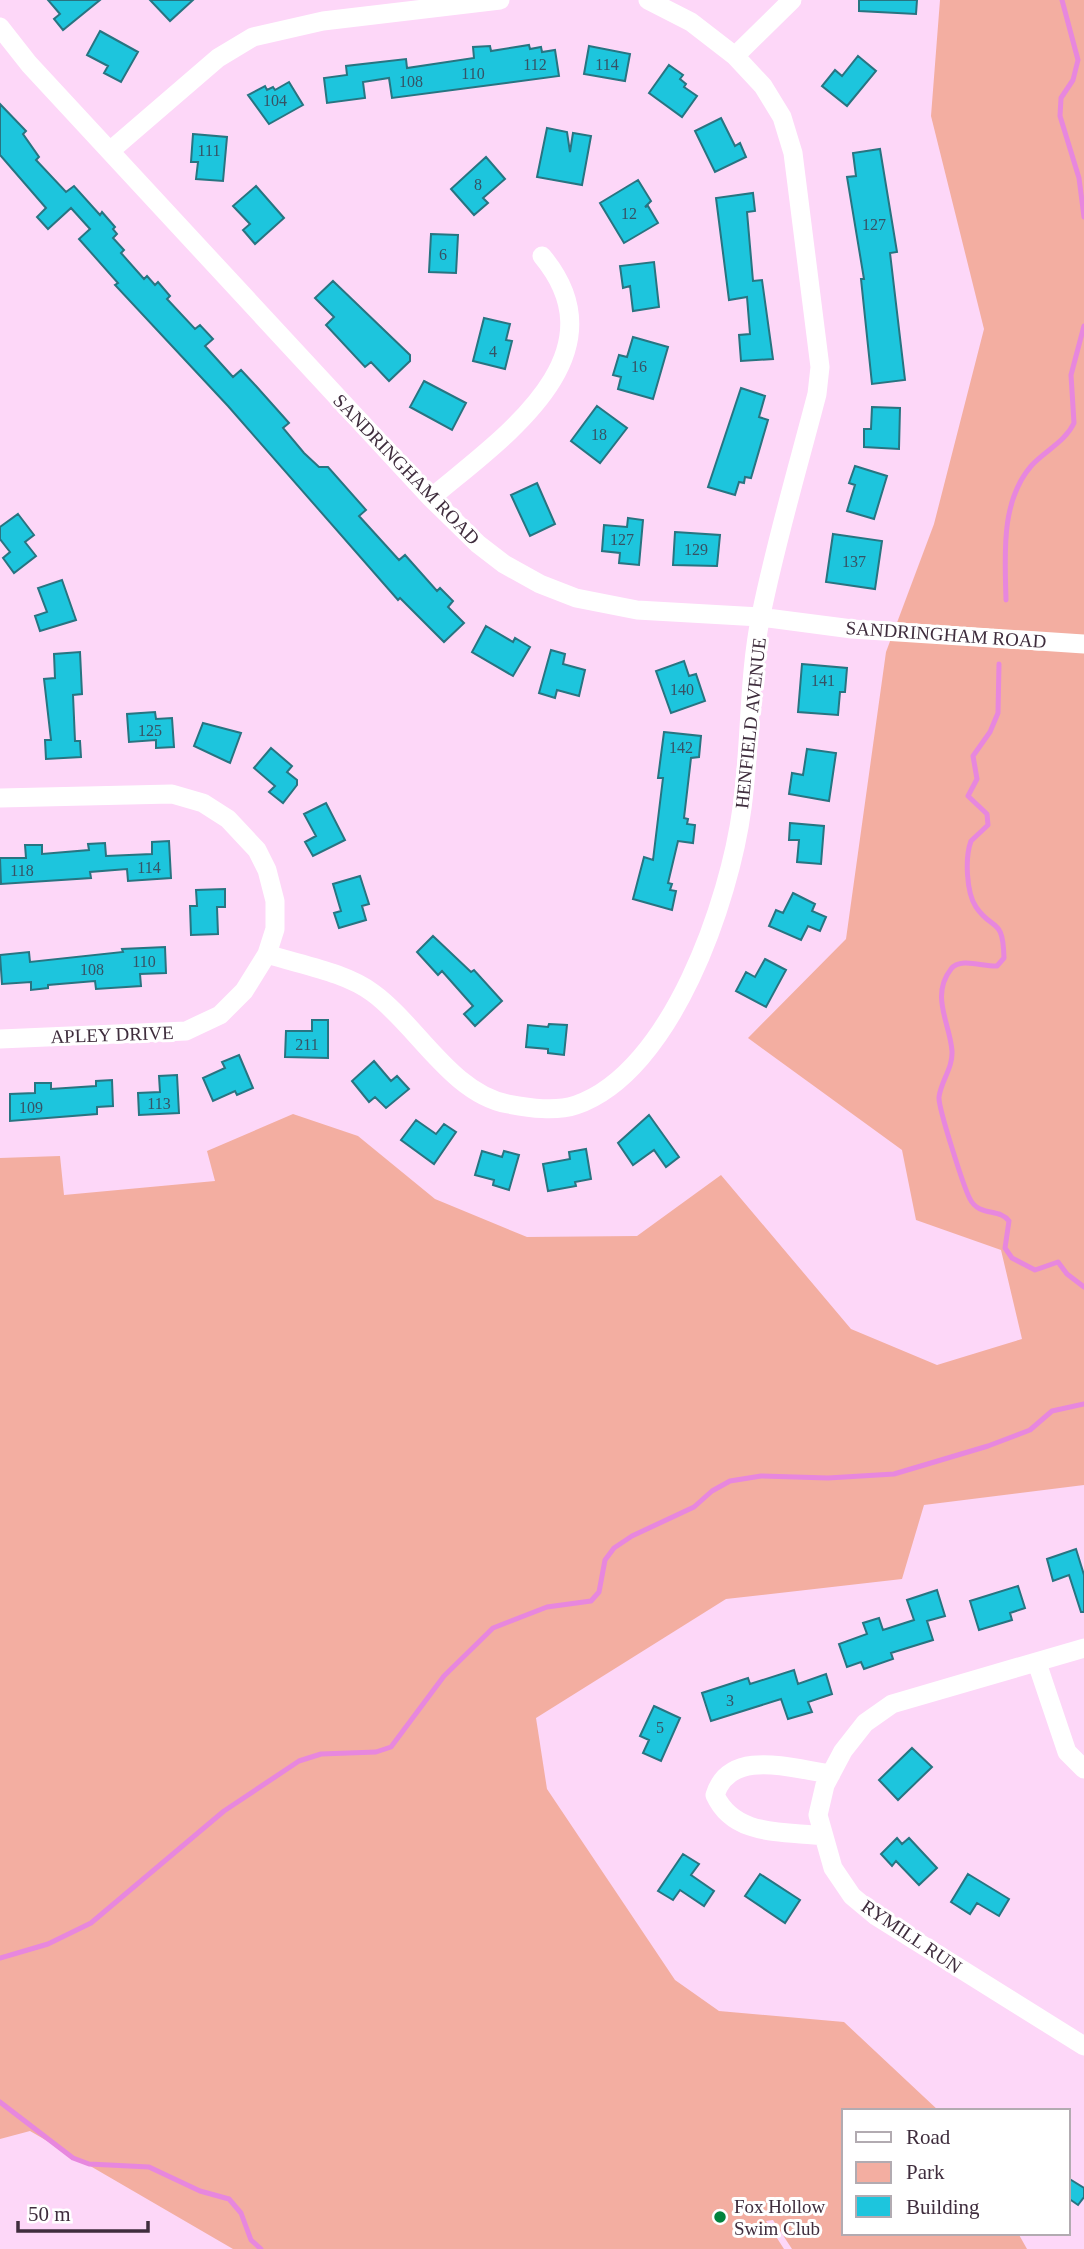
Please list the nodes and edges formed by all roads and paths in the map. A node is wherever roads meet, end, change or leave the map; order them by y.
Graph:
1 (500, 0) edge
2 (648, 0) edge
3 (792, 0) edge
4 (0, 27) edge
5 (735, 56) junction
6 (110, 151) junction
7 (542, 256) dead end
8 (431, 498) junction
9 (760, 617) junction
10 (1084, 644) edge
11 (0, 785) edge
12 (0, 797) edge
13 (267, 954) junction
14 (0, 1039) edge
15 (1084, 1648) edge
16 (1037, 1663) junction
17 (1084, 1769) edge
18 (831, 1774) junction
19 (824, 1836) junction
20 (1084, 2046) edge

1 - 6 street
2 - 5 street, HENFIELD AVENUE
3 - 5 street
4 - 6 street, SANDRINGHAM ROAD
5 - 9 street, HENFIELD AVENUE
6 - 8 street, SANDRINGHAM ROAD
7 - 8 street
8 - 9 street, SANDRINGHAM ROAD
9 - 10 street, SANDRINGHAM ROAD
9 - 13 street, HENFIELD AVENUE
11 - 12 street
12 - 13 street, APLEY DRIVE
13 - 14 street, APLEY DRIVE
15 - 16 street, RYMILL RUN
16 - 17 street
16 - 18 street, RYMILL RUN
18 - 19 street, RYMILL RUN
18 - 19 street
19 - 20 street, RYMILL RUN

